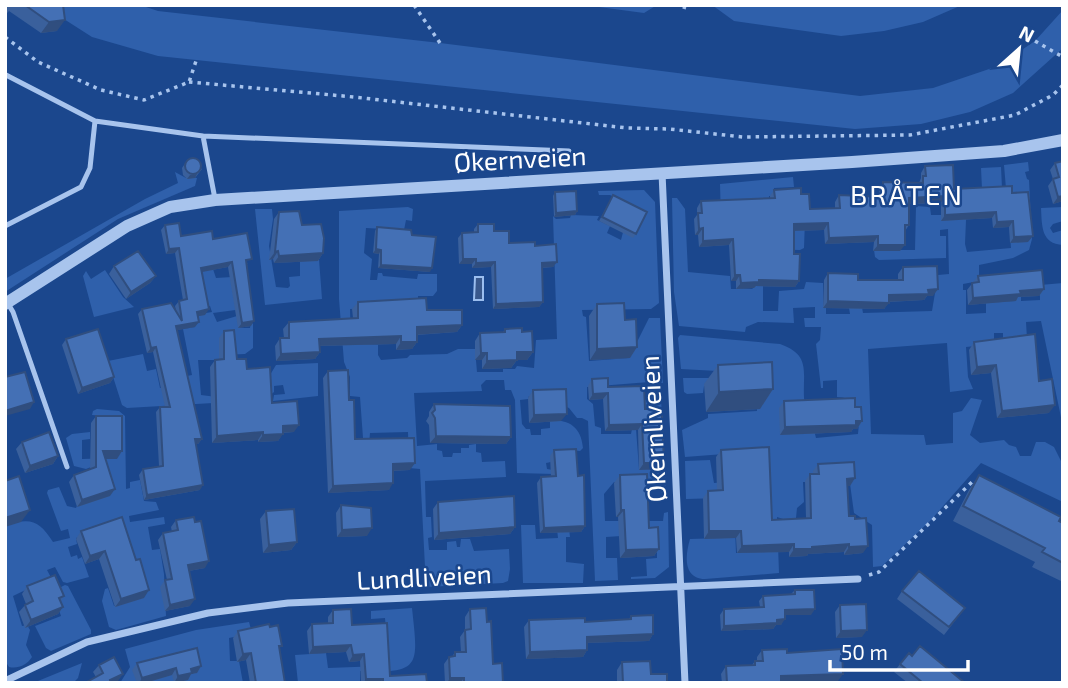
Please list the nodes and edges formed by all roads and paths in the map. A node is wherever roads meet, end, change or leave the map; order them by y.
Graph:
1 (414, 5) edge
2 (5, 37) edge
3 (1035, 41) dead end
4 (440, 43) dead end
5 (1063, 57) edge
6 (196, 61) dead end
7 (6, 75) edge
8 (189, 82) junction
9 (1063, 85) edge
10 (95, 121) junction
11 (204, 136) junction
12 (1063, 140) edge
13 (569, 151) dead end
14 (662, 172) junction
15 (215, 200) junction
16 (5, 226) edge
17 (6, 303) edge
18 (67, 467) dead end
19 (973, 481) edge
20 (858, 579) joint
21 (681, 588) junction
22 (5, 681) edge
23 (685, 683) edge

1 - 4 path
2 - 8 path
3 - 5 path
6 - 8 path
7 - 10 lane
8 - 9 path
10 - 11 lane
10 - 16 lane
11 - 13 lane
11 - 15 lane
12 - 14 street, Økernveien
14 - 15 street, Økernveien
14 - 21 street, Økernliveien
15 - 17 street, Økernveien
17 - 18 lane
19 - 20 path
20 - 21 street, Lundliveien
21 - 22 street, Lundliveien
21 - 23 street, Økernliveien

